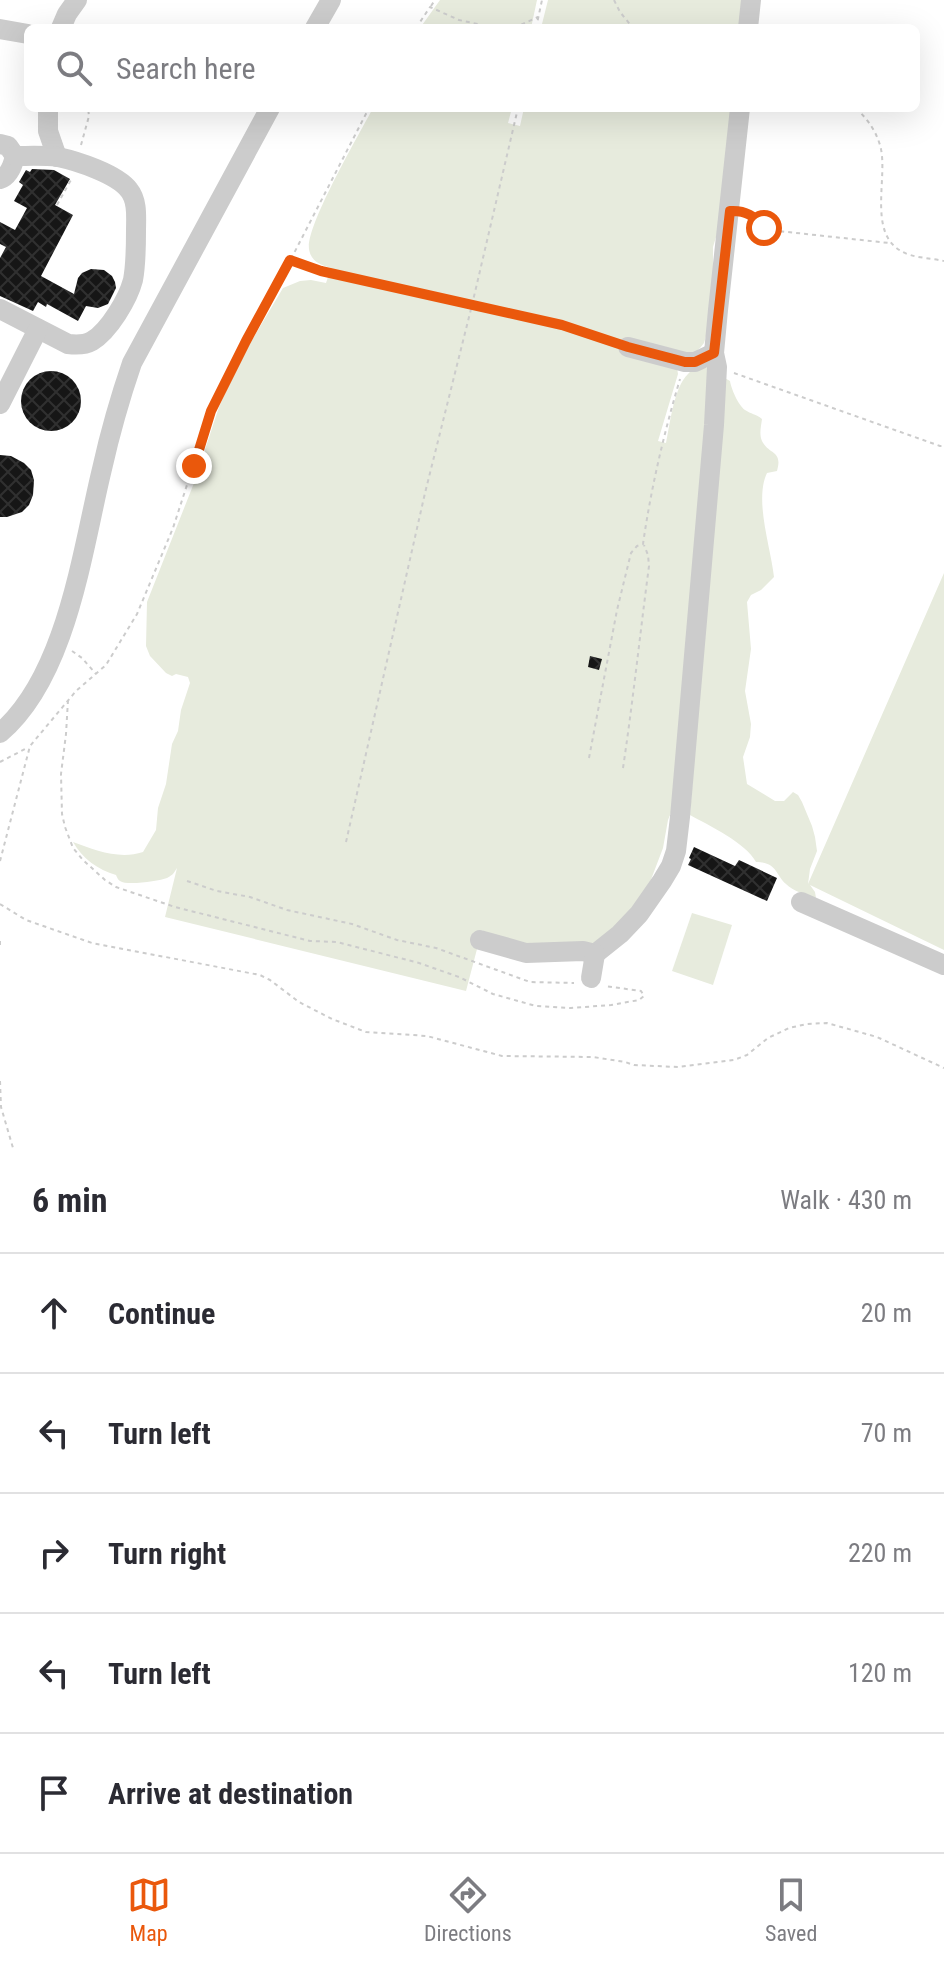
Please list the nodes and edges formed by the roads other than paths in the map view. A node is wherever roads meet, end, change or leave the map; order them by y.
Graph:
1 (77, 0) edge
2 (331, 0) edge
3 (751, 0) edge
4 (63, 24) edge
5 (317, 24) edge
6 (748, 24) edge
7 (0, 29) edge
8 (24, 33) edge
9 (48, 112) edge
10 (268, 112) edge
11 (740, 112) edge
12 (7, 150) edge
13 (57, 157) junction
14 (0, 179) edge
15 (0, 309) edge
16 (38, 329) junction
17 (628, 347) road end
18 (716, 360) junction
19 (0, 404) edge
20 (0, 733) edge
21 (801, 902) dead end
22 (480, 940) dead end
23 (595, 954) junction
24 (944, 965) edge
25 (591, 978) road end

1 - 4 lane
2 - 5 lane
3 - 6 lane
7 - 8 lane
9 - 13 lane
10 - 20 lane
11 - 18 lane
12 - 13 lane
12 - 14 lane
13 - 16 lane
15 - 16 lane
16 - 19 lane
17 - 18 lane
18 - 23 lane
21 - 24 lane
22 - 23 lane
23 - 25 lane

